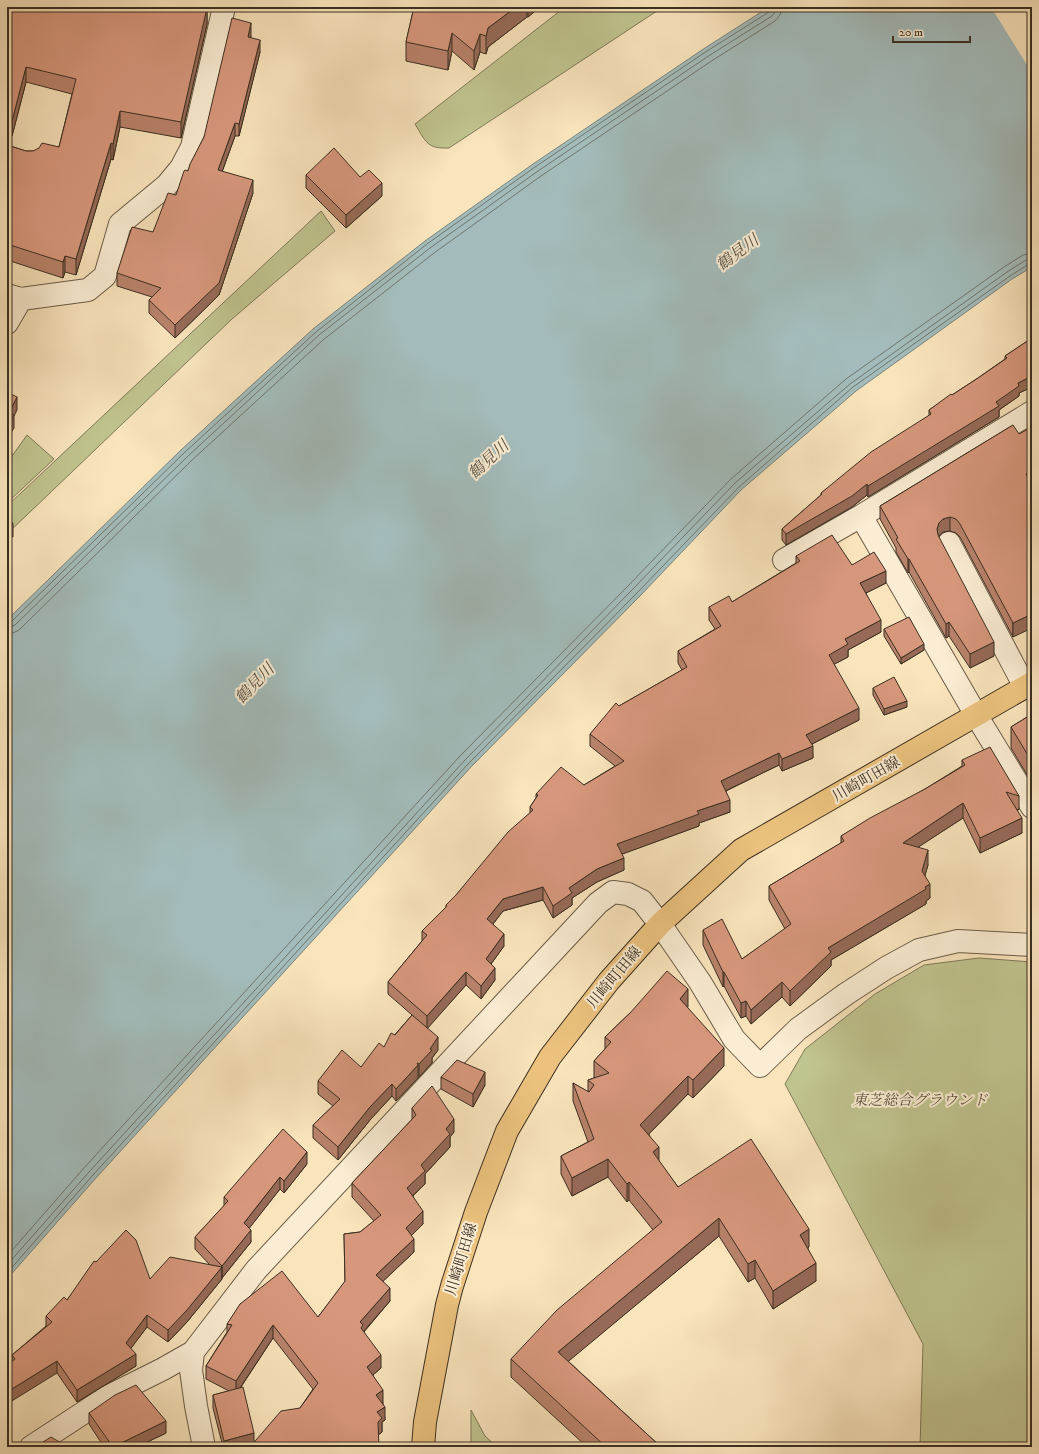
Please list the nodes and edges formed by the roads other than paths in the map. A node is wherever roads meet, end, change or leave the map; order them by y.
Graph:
1 (224, 7) edge
2 (14, 297) edge
3 (7, 324) edge
4 (1032, 412) edge
5 (861, 516) junction
6 (949, 543) dead end
7 (784, 560) dead end
8 (1029, 685) edge
9 (976, 715) junction
10 (1032, 808) edge
11 (660, 924) junction
12 (1032, 945) edge
13 (193, 1352) junction
14 (31, 1447) edge
15 (204, 1447) edge
16 (423, 1447) edge

1 - 2 street
2 - 3 street
4 - 5 street
5 - 7 street
5 - 9 street
6 - 8 street
8 - 9 main road, 川崎町田線
9 - 10 street
9 - 11 main road, 川崎町田線
11 - 12 street
11 - 13 street
11 - 16 main road, 川崎町田線
13 - 14 street
13 - 15 street

